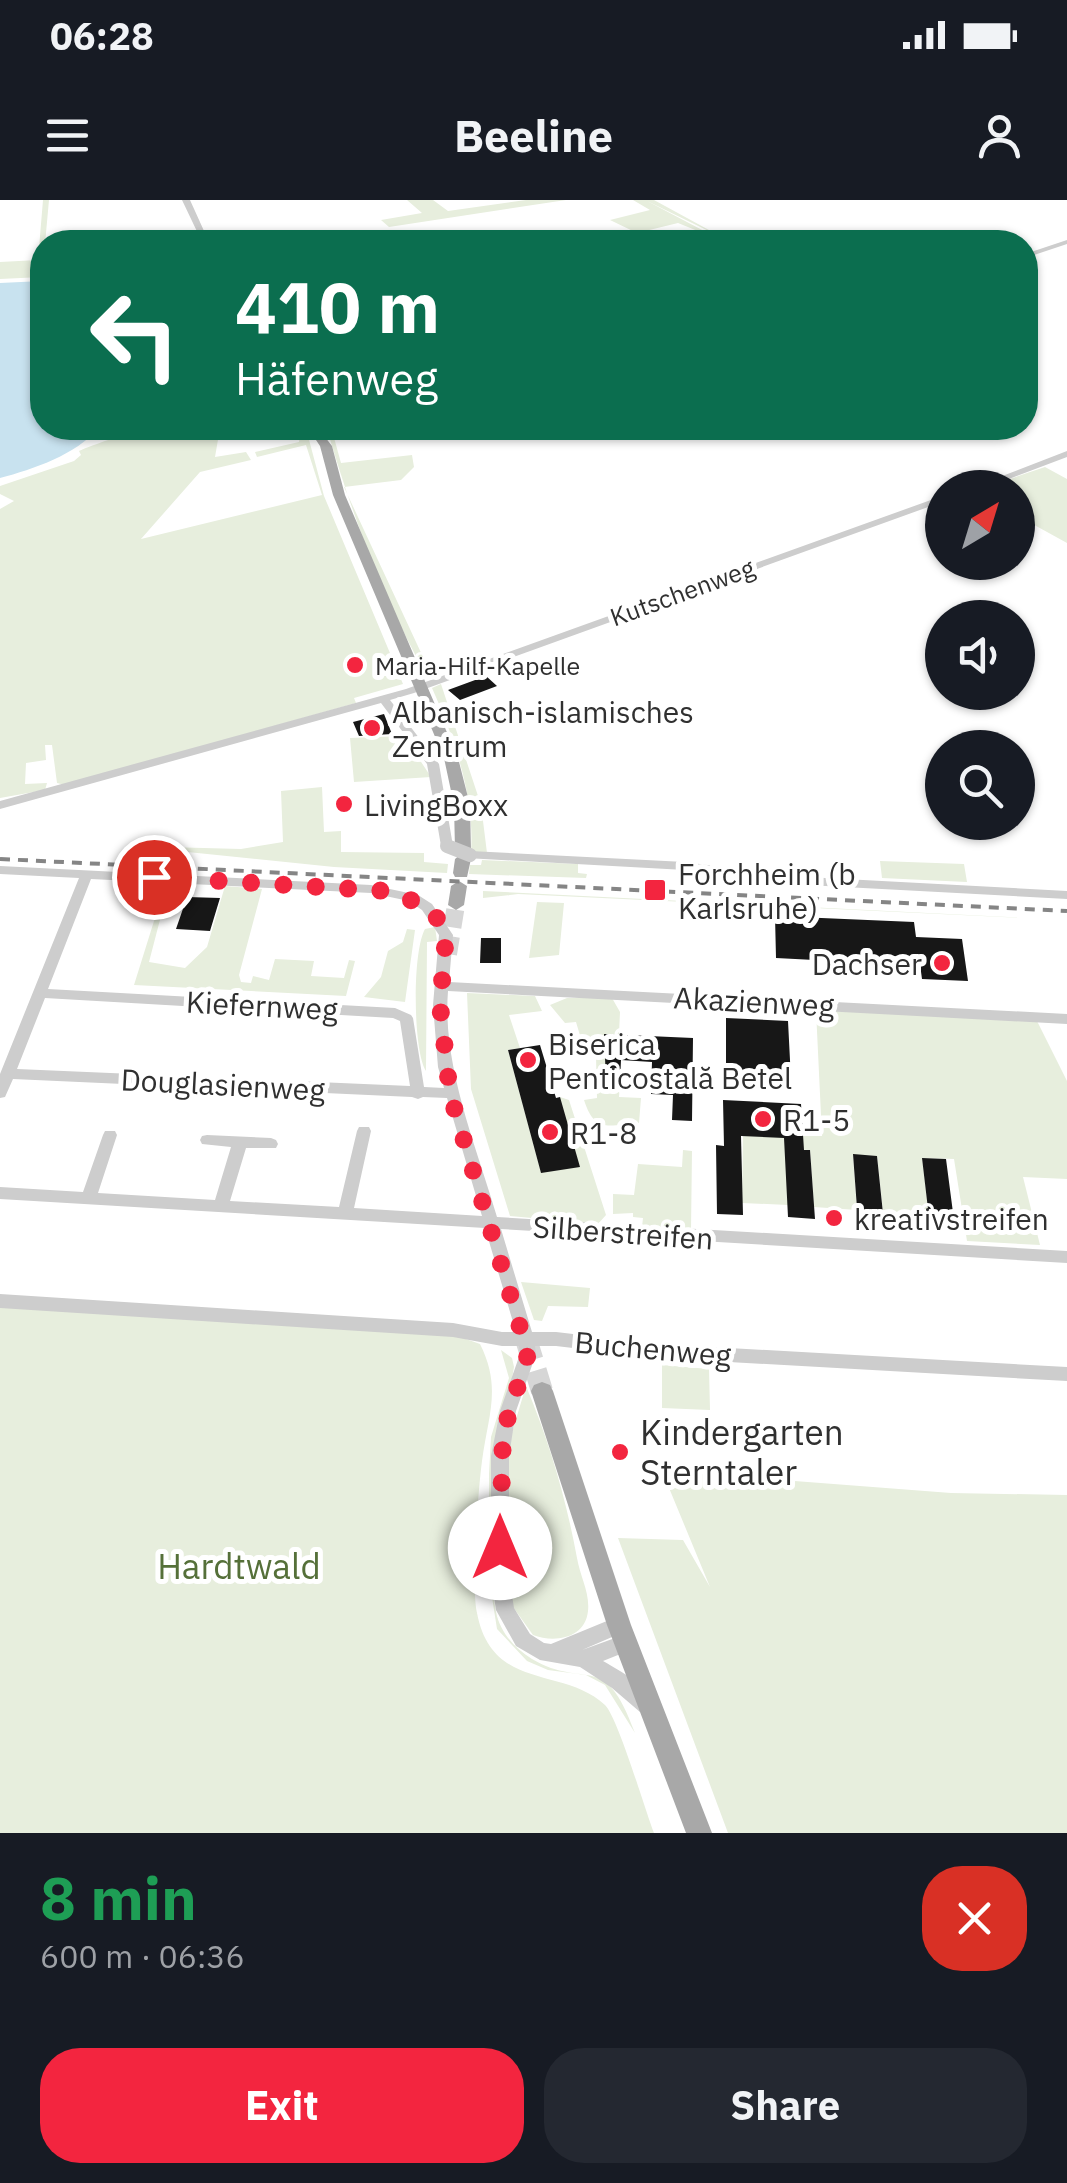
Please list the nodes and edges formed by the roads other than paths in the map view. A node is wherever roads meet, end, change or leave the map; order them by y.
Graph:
1 (186, 200) edge
2 (200, 230) edge
3 (1067, 242) edge
4 (1038, 252) edge
5 (320, 440) edge
6 (327, 440) edge
7 (326, 446) junction
8 (1067, 454) edge
9 (1024, 470) edge
10 (925, 505) edge
11 (416, 689) junction
12 (384, 699) junction
13 (0, 806) edge
14 (463, 865) junction
15 (0, 870) edge
16 (86, 874) junction
17 (1067, 895) edge
18 (456, 906) tunnel mouth
19 (442, 986) junction
20 (39, 993) junction
21 (1067, 1019) edge
22 (7, 1074) junction
23 (0, 1092) edge
24 (444, 1093) junction
25 (418, 1094) junction
26 (364, 1131) dead end
27 (110, 1135) dead end
28 (207, 1140) dead end
29 (240, 1142) junction
30 (271, 1144) dead end
31 (0, 1193) edge
32 (89, 1198) junction
33 (220, 1207) junction
34 (345, 1214) junction
35 (490, 1222) junction
36 (1067, 1257) edge
37 (0, 1301) edge
38 (526, 1338) junction
39 (1067, 1374) edge
40 (542, 1391) tunnel mouth
41 (623, 1634) junction
42 (552, 1653) junction
43 (583, 1659) junction
44 (650, 1709) junction
45 (699, 1833) edge

1 - 2 street
3 - 4 street
5 - 7 main road
6 - 7 main road
7 - 11 main road
8 - 9 street
10 - 11 street, Kutschenweg
11 - 12 street, Kutschenweg
11 - 14 main road
12 - 13 street, Kutschenweg
12 - 14 street, bridge
14 - 17 street
14 - 18 main road
15 - 16 street
16 - 19 street
16 - 20 street
19 - 21 street, Akazienweg
19 - 24 street
20 - 22 street
20 - 25 street, Kiefernweg
22 - 23 street
22 - 25 street, Douglasienweg
24 - 25 street, Douglasienweg
24 - 35 street
26 - 34 street
27 - 32 street
28 - 29 street
29 - 30 street
29 - 33 street
31 - 32 street, Silberstreifen
32 - 33 street, Silberstreifen
33 - 34 street, Silberstreifen
34 - 35 street, Silberstreifen
35 - 36 street, Silberstreifen
35 - 38 street
37 - 38 street, Buchenweg
38 - 39 street, Buchenweg
38 - 42 street
40 - 41 main road
41 - 42 street
41 - 43 street
41 - 44 main road
42 - 43 street
43 - 44 street
44 - 45 main road

